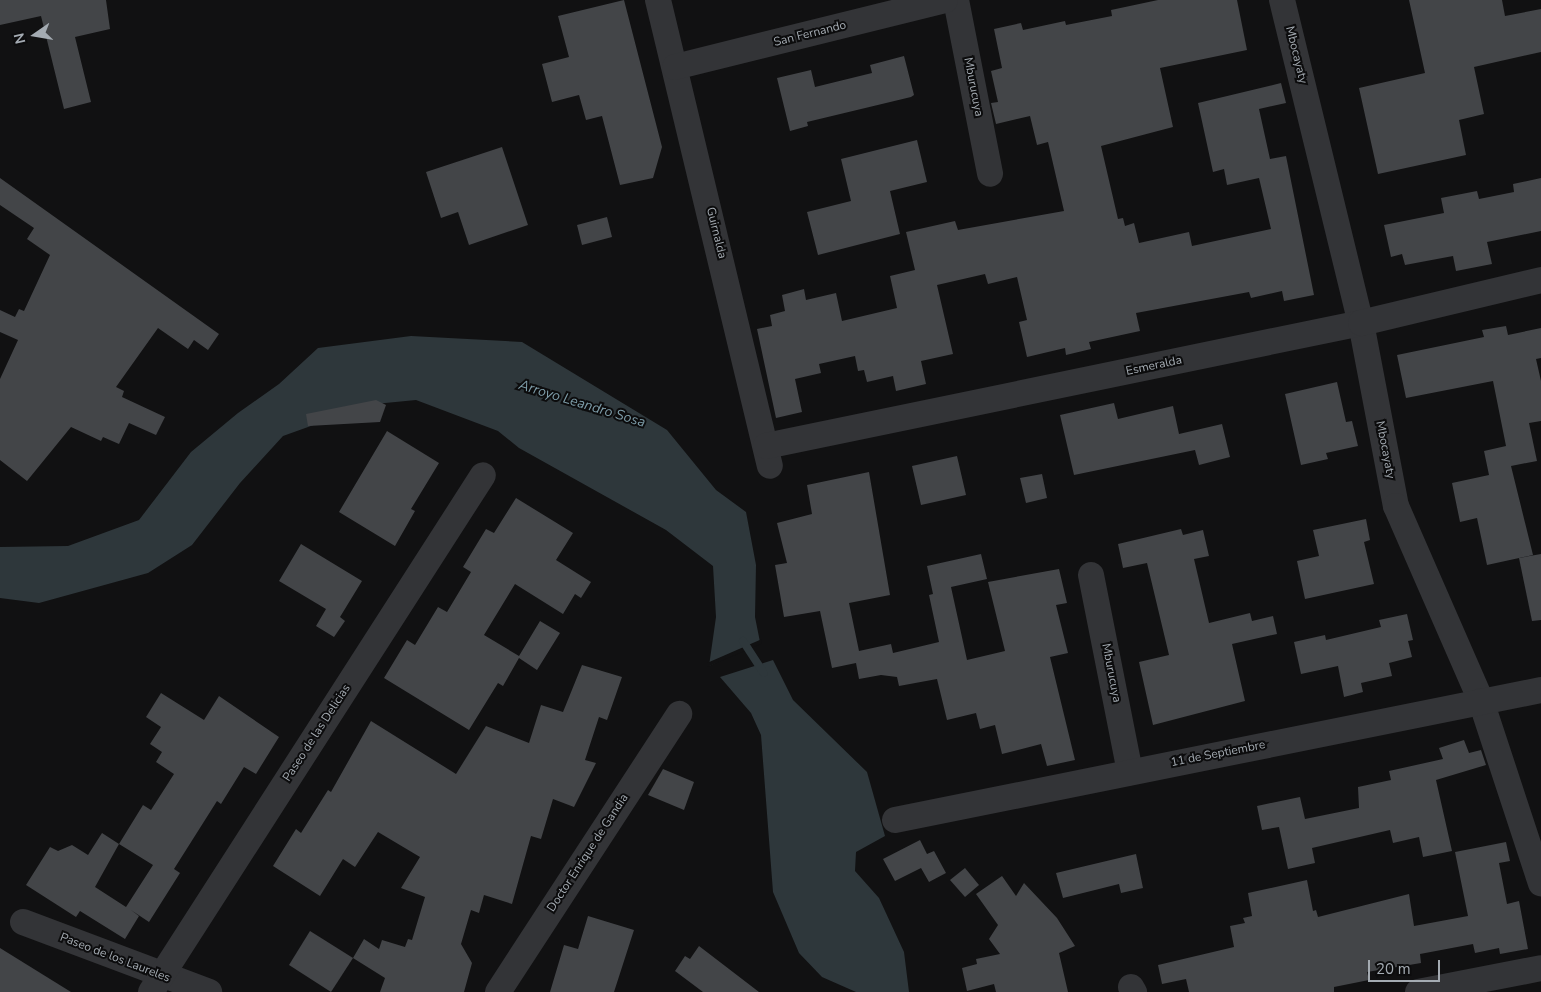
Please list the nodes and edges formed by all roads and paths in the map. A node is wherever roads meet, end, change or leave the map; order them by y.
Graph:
1 (658, 0) edge
2 (944, 0) edge
3 (956, 0) edge
4 (1282, 0) edge
5 (675, 67) junction
6 (990, 174) dead end
7 (1541, 280) edge
8 (1361, 323) junction
9 (768, 456) joint
10 (483, 475) dead end
11 (1092, 575) dead end
12 (1541, 690) edge
13 (1481, 701) junction
14 (679, 714) dead end
15 (1130, 772) junction
16 (895, 820) dead end
17 (1541, 883) edge
18 (23, 922) dead end
19 (1541, 968) edge
20 (157, 984) edge
21 (208, 992) edge
22 (498, 992) edge
23 (1418, 992) edge

1 - 5 street, Guirnalda
2 - 5 street, San Fernando
3 - 6 street, Mburucuya
4 - 8 street, Mbocayaty
5 - 9 street, Guirnalda
7 - 8 street, Esmeralda
8 - 9 street, Esmeralda
8 - 13 street, Mbocayaty
10 - 20 street, Paseo de las Delicias
11 - 15 street, Mburucuya
12 - 13 street, 11 de Septiembre
13 - 15 street, 11 de Septiembre
13 - 17 street, Mbocayaty
14 - 22 street, Doctor Enrique de Gandia
15 - 16 street, 11 de Septiembre
18 - 20 street, Paseo de los Laureles
19 - 23 street
20 - 21 street, Paseo de los Laureles

